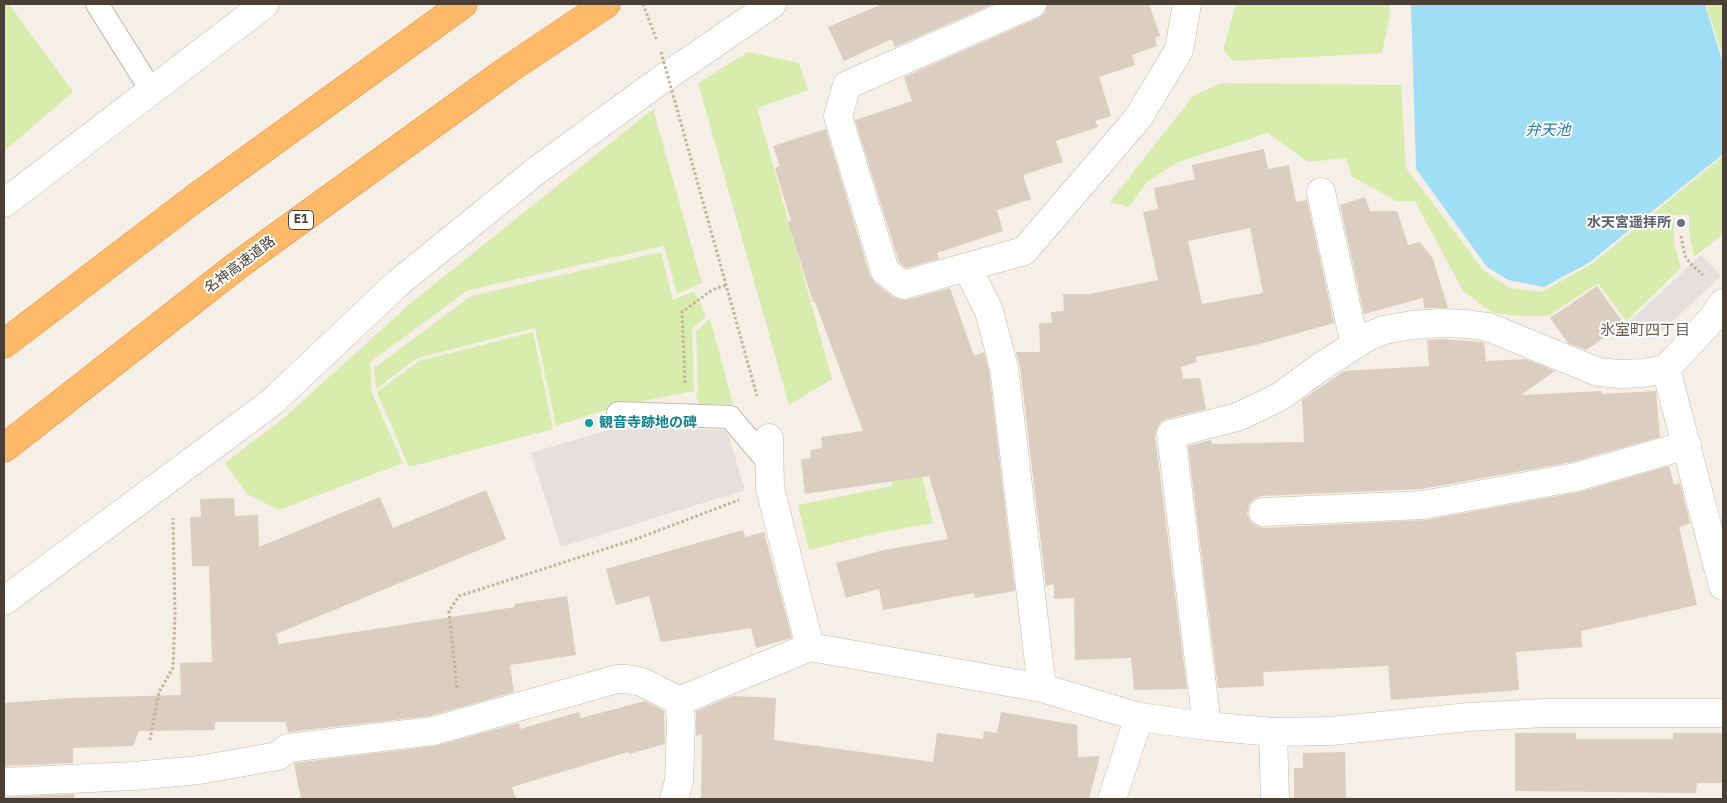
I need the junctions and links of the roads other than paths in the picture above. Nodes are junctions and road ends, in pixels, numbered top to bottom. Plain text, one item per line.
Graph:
1 (97, 4) edge
2 (265, 4) edge
3 (463, 4) edge
4 (606, 4) edge
5 (772, 4) edge
6 (1032, 4) edge
7 (1187, 4) edge
8 (152, 90) junction
9 (1321, 192) dead end
10 (4, 203) edge
11 (967, 267) junction
12 (1723, 304) edge
13 (4, 344) edge
14 (1356, 345) junction
15 (1666, 369) junction
16 (618, 412) dead end
17 (1687, 445) junction
18 (4, 448) edge
19 (769, 463) joint
20 (1263, 512) dead end
21 (1723, 586) edge
22 (4, 601) edge
23 (810, 647) junction
24 (1042, 688) junction
25 (679, 701) junction
26 (1723, 714) edge
27 (1140, 718) junction
28 (1207, 726) junction
29 (1273, 732) junction
30 (4, 782) edge
31 (674, 799) edge
32 (1112, 799) edge
33 (1275, 799) edge

1 - 8 lane
2 - 8 street
3 - 13 highway
4 - 18 highway, 名神高速道路 / E1
5 - 22 street
6 - 11 street
7 - 11 street
8 - 10 street
9 - 14 street
11 - 24 street
12 - 15 street
14 - 15 street
14 - 28 street
15 - 17 street
16 - 19 lane
17 - 20 street
17 - 21 street
19 - 23 street
23 - 24 street
23 - 25 street
24 - 27 street
25 - 30 street
25 - 31 street
26 - 29 street
27 - 28 street
27 - 32 street
28 - 29 street
29 - 33 street

